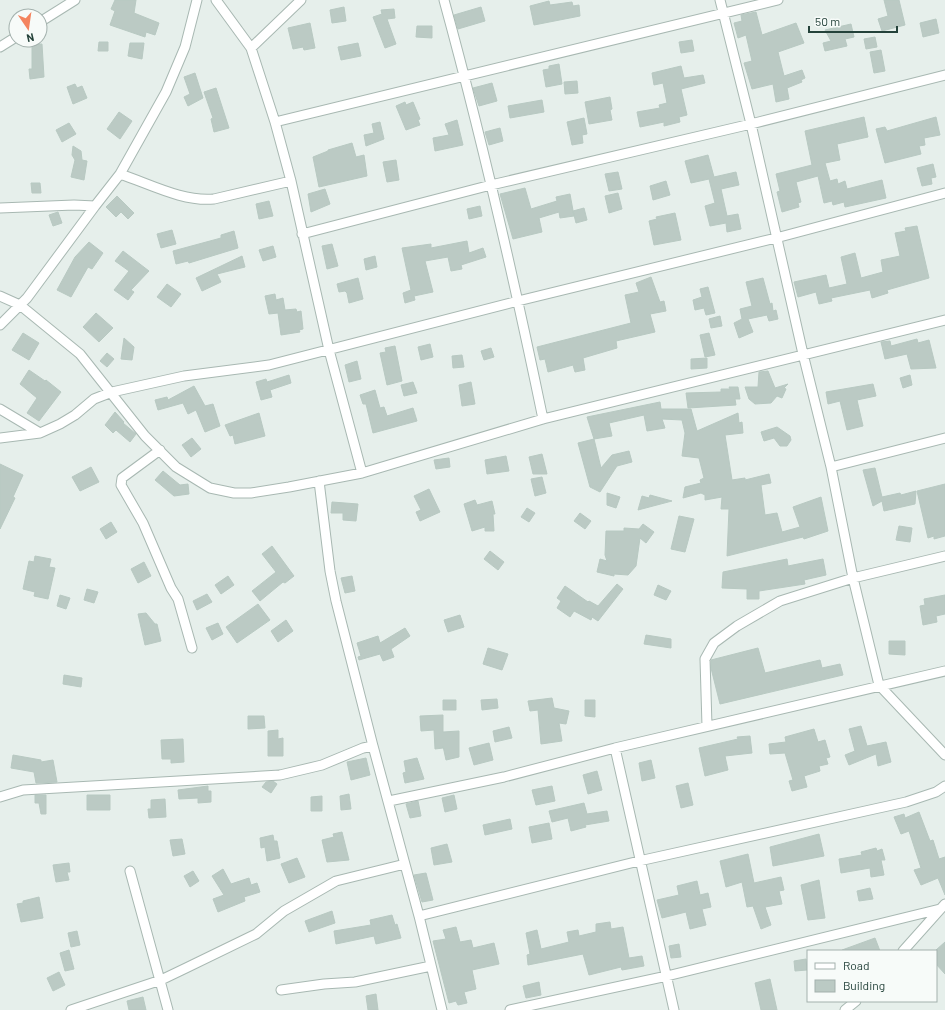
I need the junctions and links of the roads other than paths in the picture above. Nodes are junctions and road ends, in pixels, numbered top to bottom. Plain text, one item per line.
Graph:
1 (75, 0) edge
2 (197, 0) edge
3 (216, 0) edge
4 (301, 0) edge
5 (444, 0) edge
6 (720, 0) edge
7 (778, 0) edge
8 (723, 14) junction
9 (48, 17) edge
10 (251, 48) junction
11 (465, 75) junction
12 (945, 75) edge
13 (275, 122) junction
14 (751, 124) junction
15 (120, 174) junction
16 (291, 181) junction
17 (491, 185) junction
18 (945, 193) edge
19 (95, 206) junction
20 (0, 208) edge
21 (302, 234) junction
22 (776, 238) junction
23 (0, 296) edge
24 (518, 301) junction
25 (20, 305) junction
26 (945, 320) edge
27 (0, 325) edge
28 (329, 350) junction
29 (803, 354) junction
30 (112, 392) junction
31 (0, 409) edge
32 (543, 419) junction
33 (40, 432) junction
34 (0, 438) edge
35 (945, 438) edge
36 (160, 450) junction
37 (831, 467) junction
38 (362, 472) junction
39 (319, 481) junction
40 (945, 556) edge
41 (853, 578) junction
42 (192, 648) dead end
43 (945, 671) edge
44 (879, 685) junction
45 (707, 726) junction
46 (373, 746) junction
47 (615, 748) junction
48 (945, 755) edge
49 (945, 786) edge
50 (0, 797) edge
51 (388, 801) junction
52 (639, 862) junction
53 (405, 864) junction
54 (130, 870) dead end
55 (942, 907) edge
56 (419, 916) junction
57 (904, 950) edge
58 (431, 966) junction
59 (668, 976) junction
60 (161, 980) junction
61 (281, 990) dead end
62 (855, 1002) edge
63 (71, 1010) edge
64 (168, 1010) edge
65 (442, 1010) edge
66 (510, 1010) edge
67 (674, 1010) edge
68 (845, 1010) edge

1 - 9 street
2 - 15 street
3 - 10 street
4 - 10 street
5 - 11 street
6 - 8 street
7 - 8 street
8 - 11 street
8 - 14 street
10 - 13 street
11 - 13 street
11 - 17 street
12 - 14 street
13 - 16 street
14 - 17 street
14 - 22 street
15 - 16 street
15 - 19 street
16 - 21 street
17 - 21 street
17 - 24 street
18 - 22 street
19 - 20 street
19 - 25 street
21 - 28 street
22 - 24 street
22 - 29 street
23 - 25 street
24 - 28 street
24 - 32 street
25 - 27 street
25 - 30 street
26 - 29 street
28 - 30 street
28 - 38 street
29 - 32 street
29 - 37 street
30 - 33 street
30 - 36 street
31 - 33 street
32 - 38 street
33 - 34 street
35 - 37 street
36 - 39 street
36 - 42 street
37 - 41 street
38 - 39 street
39 - 46 street
40 - 41 street
41 - 44 street
41 - 45 street
43 - 44 street
44 - 45 street
44 - 48 street
45 - 47 street
46 - 50 street
46 - 51 street
47 - 51 street
47 - 52 street
49 - 52 street
51 - 53 street
52 - 56 street
52 - 59 street
53 - 56 street
53 - 60 street
54 - 60 street
55 - 57 street
55 - 59 street
56 - 58 street
58 - 61 street
58 - 65 street
59 - 66 street
59 - 67 street
60 - 63 street
60 - 64 street
62 - 68 street

